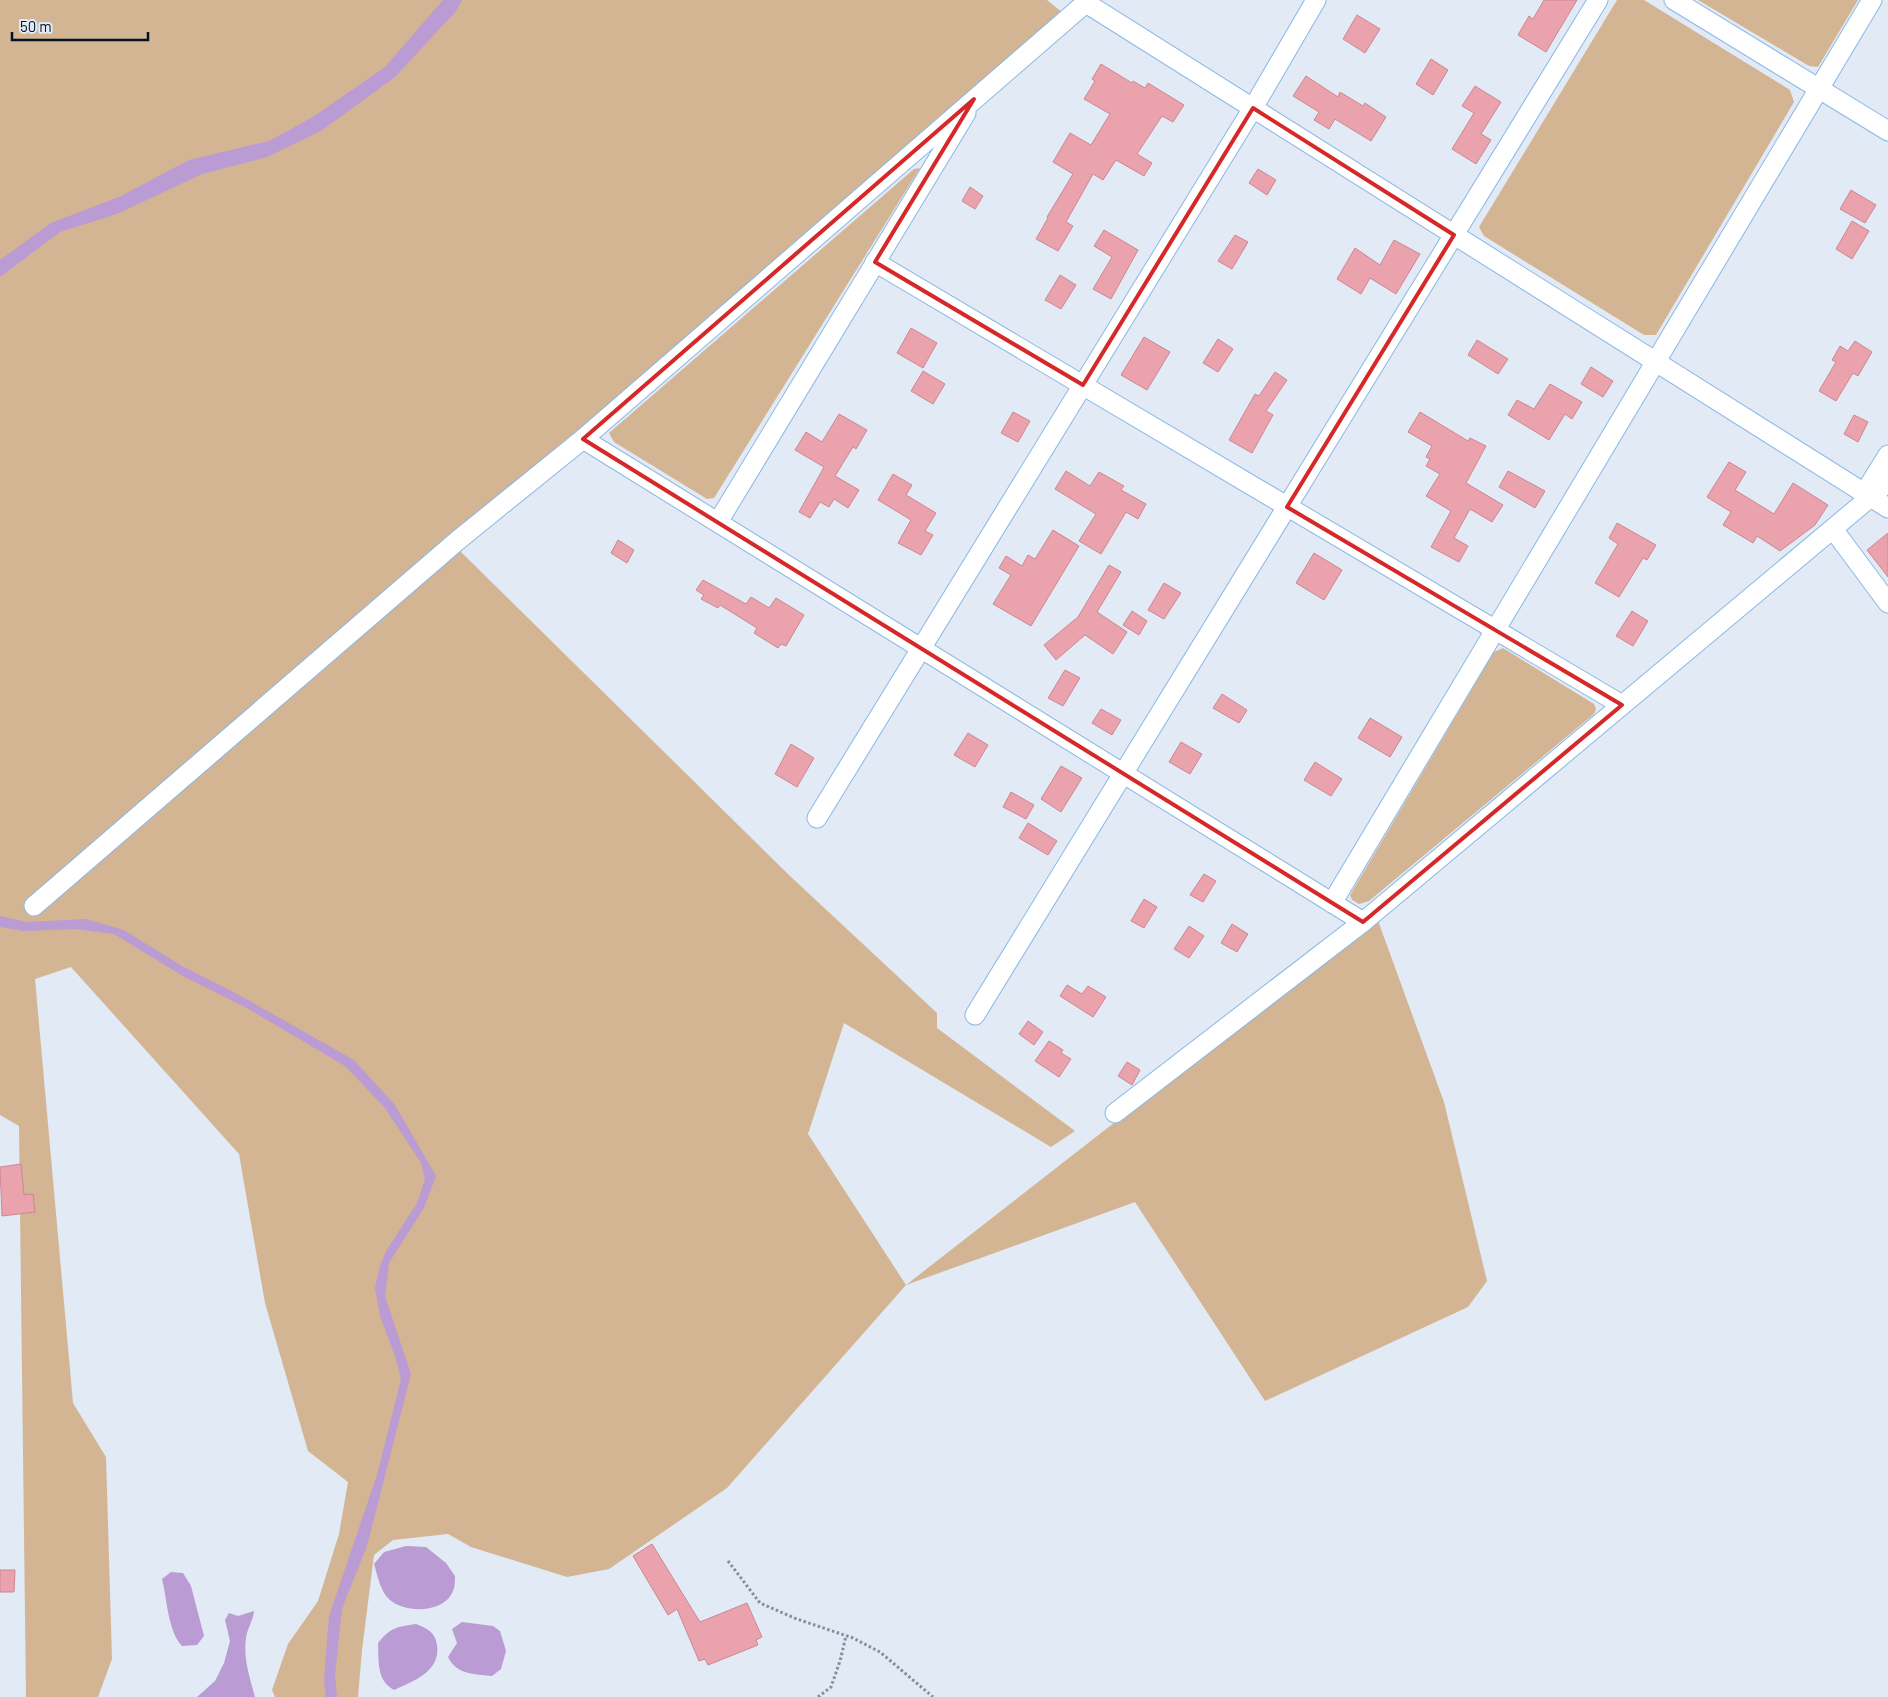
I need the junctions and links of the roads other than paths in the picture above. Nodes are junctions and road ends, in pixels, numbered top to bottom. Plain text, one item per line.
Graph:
1 (1316, 0) edge
2 (1598, 0) edge
3 (1674, 0) edge
4 (1872, 0) edge
5 (1087, 1) edge
6 (1819, 89) junction
7 (974, 99) junction
8 (1253, 108) junction
9 (1888, 131) edge
10 (1454, 235) junction
11 (876, 262) junction
12 (1655, 362) junction
13 (1083, 385) junction
14 (583, 439) junction
15 (1888, 455) edge
16 (1878, 489) edge
17 (1288, 507) junction
18 (1888, 508) edge
19 (718, 522) junction
20 (1833, 529) junction
21 (1888, 603) edge
22 (1495, 630) junction
23 (922, 648) junction
24 (1622, 705) junction
25 (1124, 774) junction
26 (817, 818) dead end
27 (1332, 903) junction
28 (34, 906) dead end
29 (1362, 922) junction
30 (976, 1015) dead end
31 (1115, 1112) dead end

1 - 8 street
2 - 10 street
3 - 6 street
4 - 6 street
5 - 7 street
5 - 8 street
6 - 9 street
6 - 12 street
7 - 11 street
7 - 14 street
8 - 10 street
8 - 13 street
10 - 12 street
10 - 17 street
11 - 13 street
11 - 19 street
12 - 16 street
12 - 22 street
13 - 17 street
13 - 23 street
14 - 19 street
14 - 28 street
15 - 16 street
16 - 18 street
16 - 20 street
17 - 22 street
17 - 25 street
19 - 23 street
20 - 21 street
20 - 24 street
22 - 24 street
22 - 27 street
23 - 25 street
23 - 26 street
24 - 29 street
25 - 27 street
25 - 30 street
27 - 29 street
29 - 31 street

